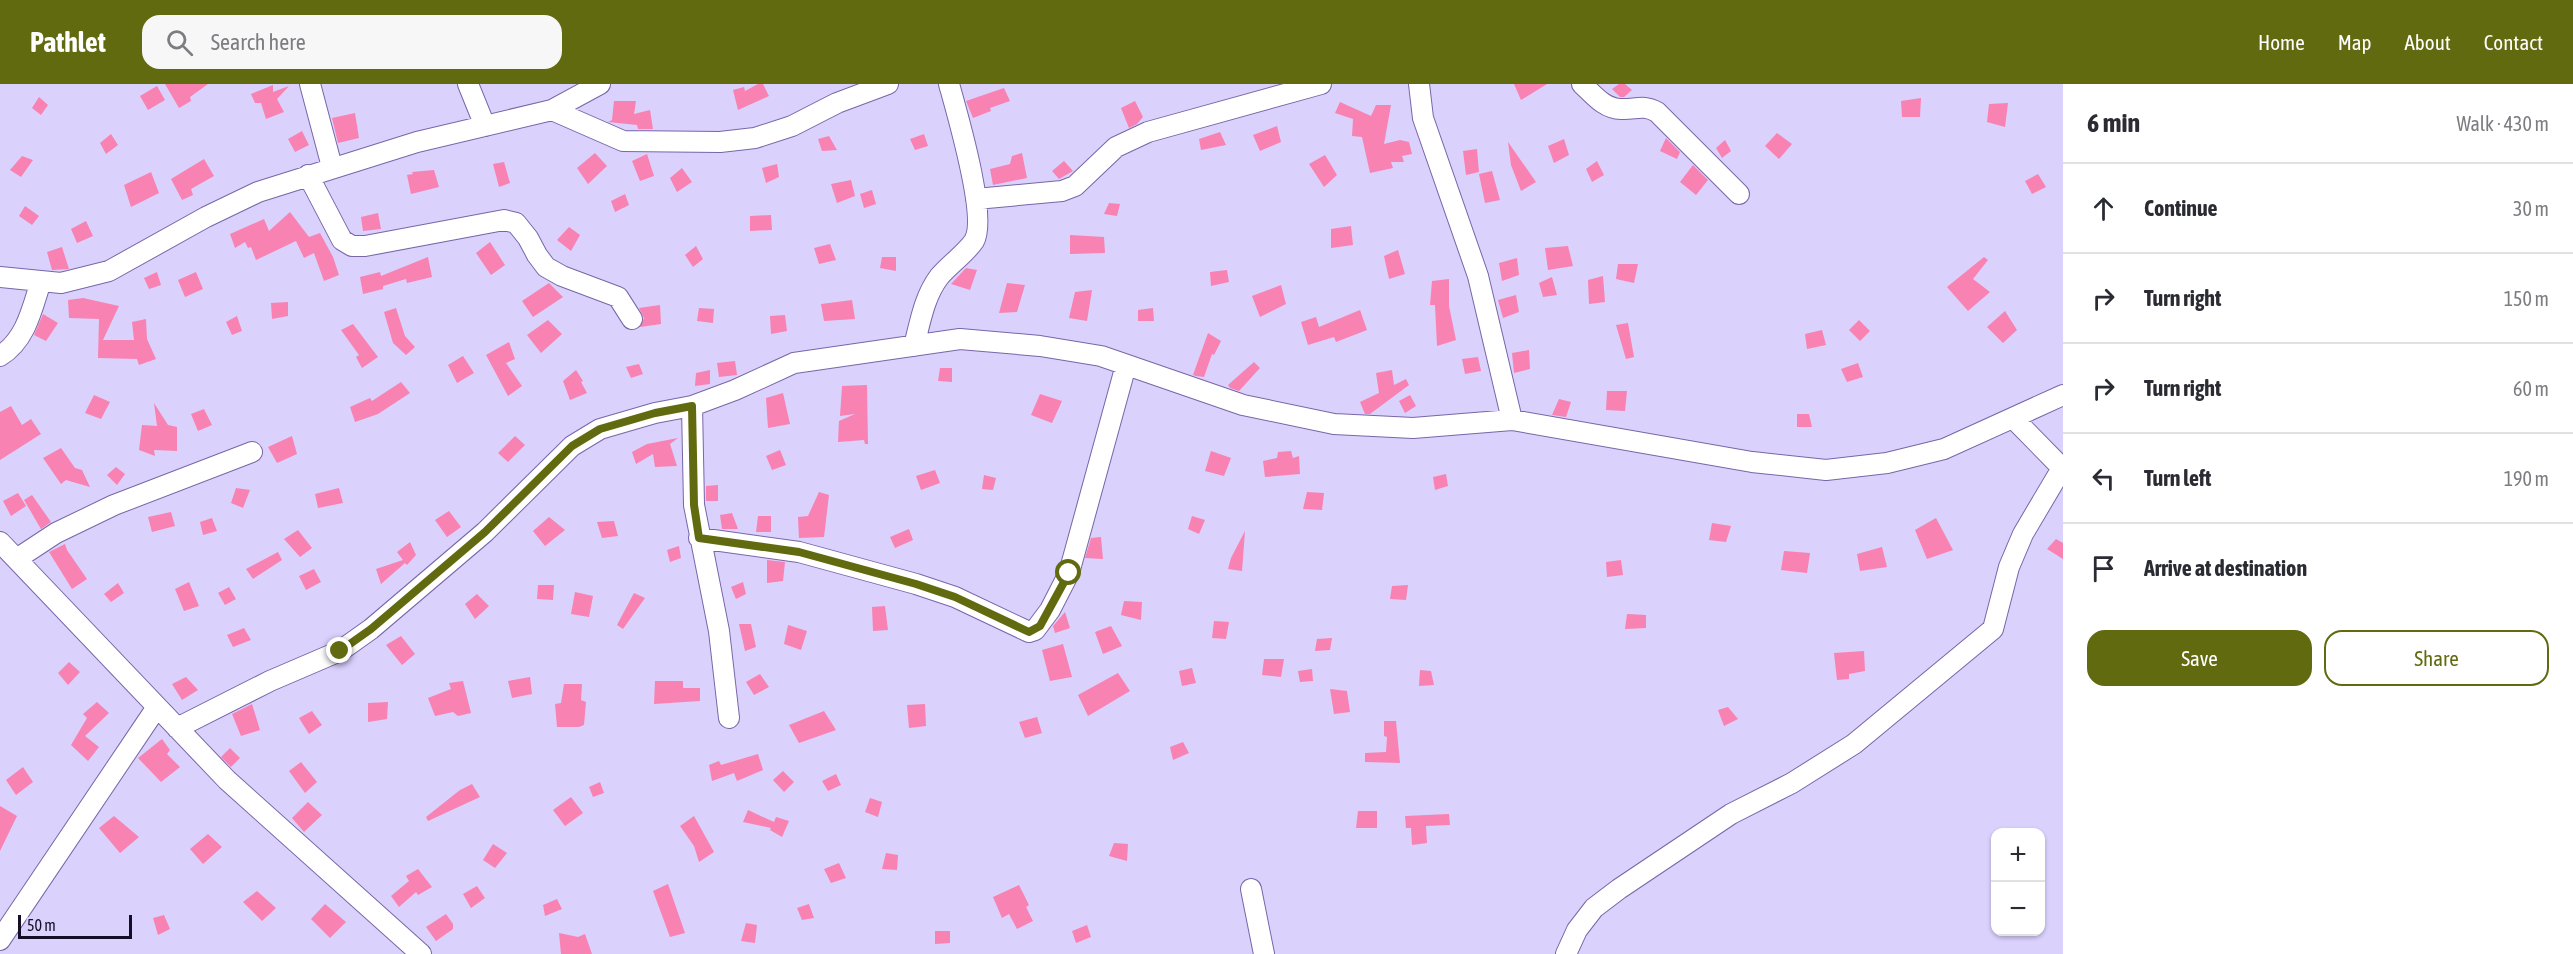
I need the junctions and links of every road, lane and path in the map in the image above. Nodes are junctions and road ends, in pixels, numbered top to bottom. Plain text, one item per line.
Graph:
1 (310, 84) edge
2 (468, 84) edge
3 (600, 84) edge
4 (888, 84) edge
5 (950, 84) edge
6 (1321, 84) edge
7 (1419, 84) edge
8 (1582, 84) edge
9 (552, 110) junction
10 (485, 126) junction
11 (332, 167) junction
12 (308, 175) junction
13 (1739, 194) dead end
14 (976, 199) junction
15 (0, 276) edge
16 (41, 281) junction
17 (632, 319) dead end
18 (914, 346) junction
19 (0, 356) edge
20 (1126, 365) junction
21 (2063, 395) edge
22 (692, 406) junction
23 (2014, 418) junction
24 (1512, 420) junction
25 (252, 452) dead end
26 (2063, 469) edge
27 (699, 538) junction
28 (0, 542) edge
29 (18, 558) junction
30 (157, 707) junction
31 (729, 718) dead end
32 (177, 728) junction
33 (1251, 889) dead end
34 (0, 940) edge
35 (421, 954) edge
36 (1264, 954) edge
37 (1566, 954) edge

1 - 11 street
2 - 10 street
3 - 9 street
4 - 9 street
5 - 14 street
6 - 14 street
7 - 24 street
8 - 13 street
9 - 10 street
10 - 11 street
11 - 12 street
12 - 16 street
12 - 17 street
14 - 18 street
15 - 16 street
16 - 19 street
18 - 20 street
18 - 22 street
20 - 24 street
20 - 27 street
21 - 23 street
22 - 27 street
22 - 32 street
23 - 24 street
23 - 26 street
25 - 29 street
26 - 37 street
27 - 31 street
28 - 29 street
29 - 30 street
30 - 32 street
30 - 34 street
32 - 35 street
33 - 36 street

